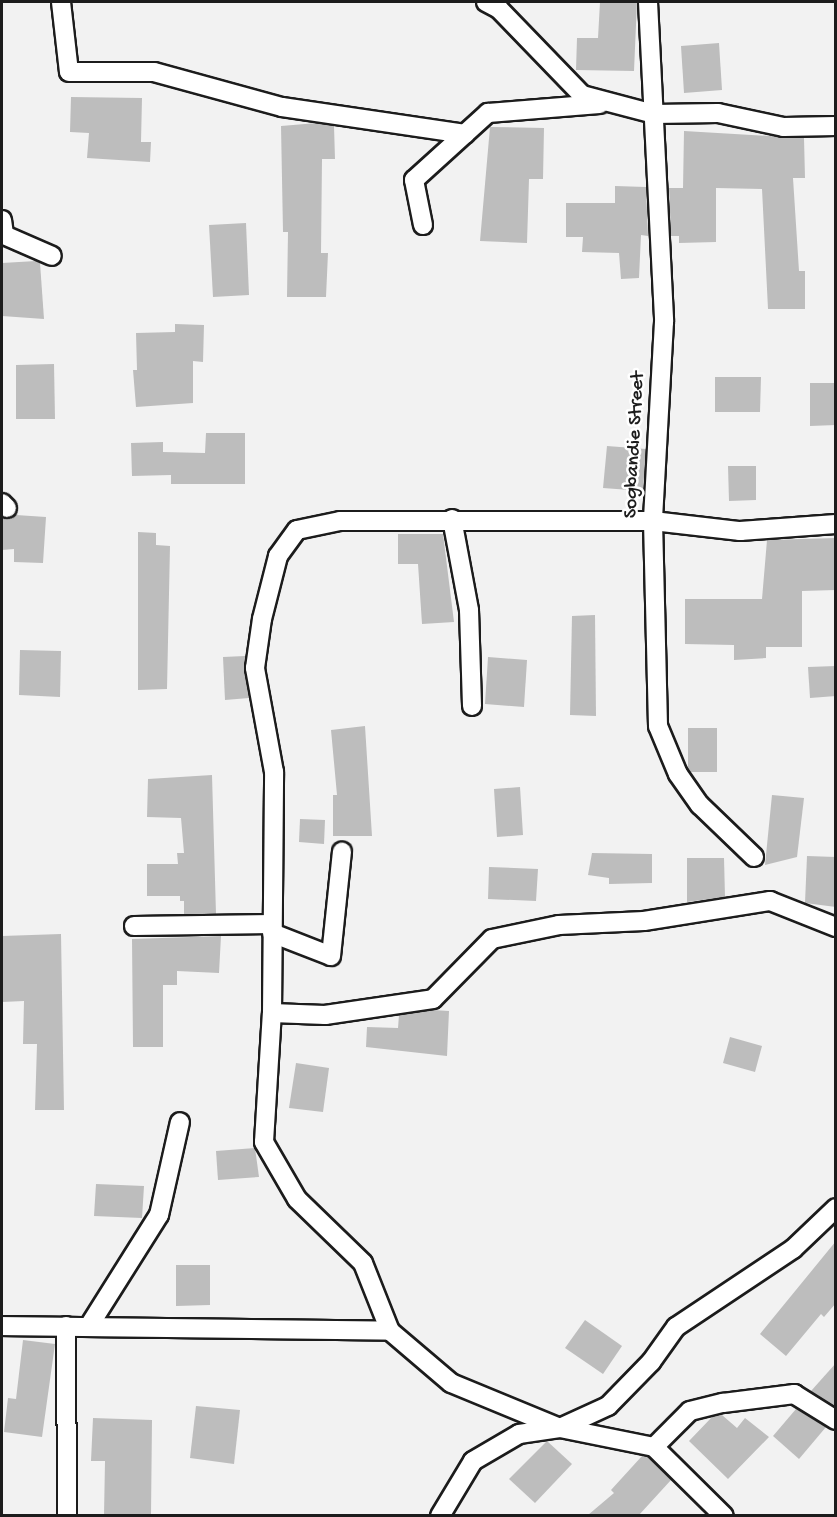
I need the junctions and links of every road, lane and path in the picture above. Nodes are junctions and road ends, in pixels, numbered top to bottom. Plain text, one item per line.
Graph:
1 (61, 2) edge
2 (486, 2) edge
3 (648, 2) edge
4 (614, 103) junction
5 (654, 114) junction
6 (836, 126) edge
7 (465, 134) junction
8 (2, 220) edge
9 (423, 225) dead end
10 (52, 256) dead end
11 (452, 519) junction
12 (653, 520) junction
13 (836, 524) edge
14 (472, 706) dead end
15 (342, 852) dead end
16 (754, 857) dead end
17 (134, 926) dead end
18 (836, 927) edge
19 (272, 928) junction
20 (272, 1013) junction
21 (180, 1122) dead end
22 (836, 1208) edge
23 (2, 1326) edge
24 (66, 1326) junction
25 (89, 1326) junction
26 (390, 1331) junction
27 (836, 1420) edge
28 (560, 1428) junction
29 (654, 1447) junction
30 (68, 1515) edge
31 (440, 1515) edge
32 (724, 1515) edge

1 - 7 street
2 - 4 street
3 - 5 street, Sogbandie Street
4 - 5 street
4 - 7 street
5 - 6 street
5 - 12 street, Sogbandie Street
7 - 9 street
8 - 10 street
11 - 12 street
11 - 14 street
11 - 19 street
12 - 13 street
12 - 16 street, Sogbandie Street
15 - 19 street
17 - 19 street
18 - 20 street
19 - 20 street
20 - 26 street
21 - 25 street
22 - 28 street
23 - 24 street
24 - 25 street
24 - 30 street
25 - 26 street
26 - 28 street
27 - 29 street
28 - 29 street
28 - 31 street
29 - 32 street

